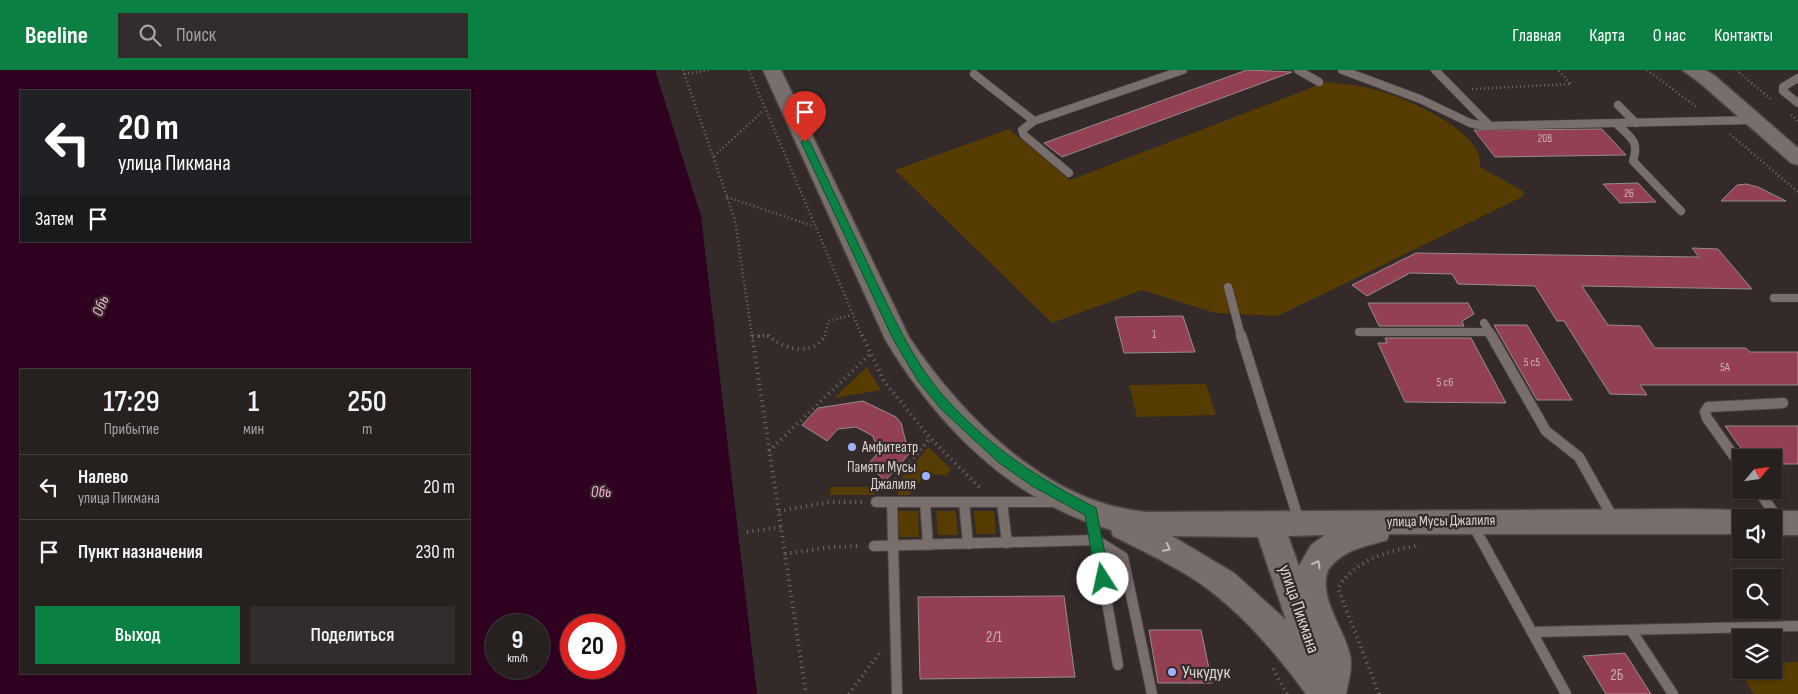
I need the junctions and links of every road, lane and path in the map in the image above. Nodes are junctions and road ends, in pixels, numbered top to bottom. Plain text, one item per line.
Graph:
1 (709, 70) edge
2 (772, 70) edge
3 (1182, 70) edge
4 (1298, 70) edge
5 (1342, 70) edge
6 (1435, 70) edge
7 (1558, 70) edge
8 (1736, 70) edge
9 (684, 72) edge
10 (1699, 73) edge
11 (974, 74) dead end
12 (1798, 78) edge
13 (1319, 82) dead end
14 (1453, 89) junction
15 (1773, 100) dead end
16 (1798, 103) edge
17 (1618, 105) dead end
18 (764, 110) dead end
19 (1786, 111) dead end
20 (1034, 120) junction
21 (1754, 120) junction
22 (1798, 121) edge
23 (1616, 123) junction
24 (1636, 123) junction
25 (1490, 126) junction
26 (714, 156) junction
27 (1798, 159) edge
28 (1069, 173) dead end
29 (726, 196) junction
30 (1681, 211) dead end
31 (814, 226) dead end
32 (1228, 287) dead end
33 (1774, 298) dead end
34 (1798, 298) edge
35 (852, 315) dead end
36 (1484, 323) dead end
37 (1359, 332) dead end
38 (1490, 332) junction
39 (752, 337) junction
40 (869, 355) dead end
41 (1783, 404) dead end
42 (930, 438) dead end
43 (769, 451) junction
44 (1732, 453) edge
45 (1765, 499) edge
46 (883, 502) junction
47 (925, 502) junction
48 (964, 502) junction
49 (1002, 502) junction
50 (779, 510) junction
51 (1086, 518) junction
52 (1614, 520) junction
53 (1471, 521) junction
54 (1732, 522) edge
55 (1784, 523) edge
56 (1284, 524) junction
57 (781, 527) junction
58 (746, 532) dead end
59 (1425, 532) junction
60 (1007, 543) junction
61 (968, 544) junction
62 (928, 545) junction
63 (874, 546) joint
64 (892, 546) junction
65 (785, 554) junction
66 (1798, 626) edge
67 (1631, 630) junction
68 (1532, 632) junction
69 (883, 649) dead end
70 (1118, 665) dead end
71 (1270, 665) dead end
72 (806, 694) edge
73 (849, 694) edge
74 (897, 694) edge
75 (1152, 694) edge
76 (1287, 694) edge
77 (1328, 694) edge
78 (1379, 694) edge
79 (1566, 694) edge
80 (1673, 694) edge

1 - 9 path
2 - 51 street
3 - 20 lane
4 - 13 lane
5 - 25 lane
6 - 14 lane
7 - 14 path
8 - 15 path
9 - 26 path
10 - 21 street
11 - 20 lane
12 - 16 lane
14 - 25 lane
17 - 24 lane
18 - 26 path
19 - 22 path
20 - 28 lane
21 - 24 lane
21 - 27 street
23 - 24 lane
23 - 25 lane
23 - 30 lane
26 - 29 path
29 - 31 path
29 - 39 path
32 - 56 lane
33 - 34 lane
35 - 39 path
36 - 38 lane
37 - 38 lane
38 - 52 lane
39 - 43 path
40 - 43 path
41 - 44 lane
42 - 46 path
43 - 50 path
45 - 55 lane
46 - 47 lane
46 - 50 path
46 - 64 lane
47 - 48 lane
47 - 62 lane
48 - 49 lane
48 - 61 lane
49 - 51 lane
49 - 60 lane
50 - 57 path
51 - 56 street, улица Мусы Джалиля
51 - 60 lane
51 - 70 lane
51 - 75 lane
51 -> 77 street
52 - 53 street, улица Мусы Джалиля
52 - 54 street, улица Мусы Джалиля
53 - 59 street, улица Мусы Джалиля
53 - 68 lane
56 - 59 street, улица Мусы Джалиля
56 - 77 street, улица Пикмана
57 - 58 path
57 - 65 path
77 -> 59 street
59 - 78 path
60 - 61 lane
61 - 62 lane
62 - 64 lane
63 - 64 lane
63 - 65 path
64 - 74 lane
65 - 72 path
66 - 67 lane
67 - 68 lane
67 - 80 lane
68 - 79 lane
69 - 73 path
71 - 76 path

